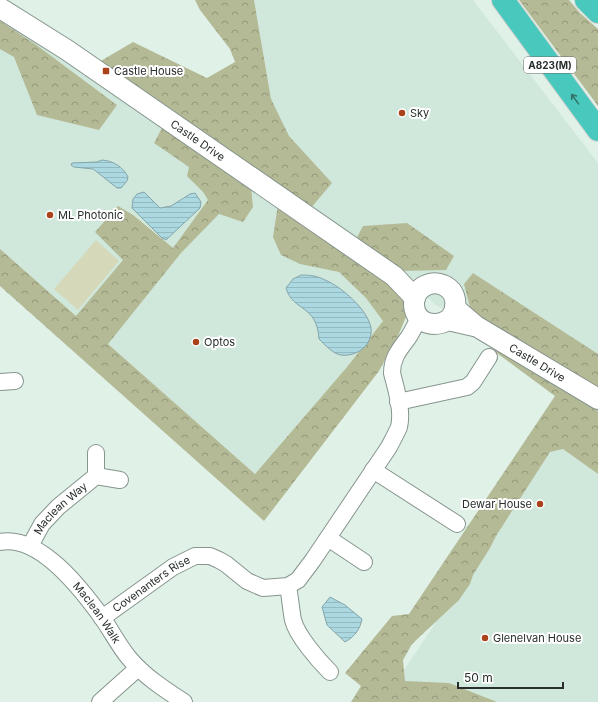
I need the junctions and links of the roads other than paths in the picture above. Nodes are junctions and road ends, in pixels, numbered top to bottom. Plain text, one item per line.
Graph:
1 (503, 0) edge
2 (586, 0) edge
3 (0, 8) edge
4 (598, 12) edge
5 (598, 130) edge
6 (418, 292) junction
7 (452, 314) junction
8 (424, 321) junction
9 (489, 357) dead end
10 (598, 399) edge
11 (398, 402) junction
12 (96, 453) dead end
13 (373, 470) junction
14 (96, 476) junction
15 (120, 480) dead end
16 (457, 524) dead end
17 (328, 538) junction
18 (0, 542) edge
19 (30, 546) junction
20 (364, 562) dead end
21 (288, 586) junction
22 (102, 618) junction
23 (138, 668) junction
24 (330, 672) dead end
25 (100, 702) edge
26 (184, 702) edge

5 -> 1 highway, A823(M)
2 - 4 highway
3 - 6 street, Castle Drive
6 - 7 street
6 - 8 street
7 - 8 street
7 - 10 street, Castle Drive
8 - 11 street
9 - 11 street
11 - 13 street
12 - 14 street, Maclean Way
13 - 16 street
13 - 17 street
14 - 15 street, Maclean Way
14 - 19 street, Maclean Way
17 - 20 street
17 - 21 street
18 - 19 street, Maclean Walk
19 - 22 street, Maclean Walk
21 - 22 street, Covenanters Rise
21 - 24 street
22 - 23 street, Maclean Walk
23 - 25 street
23 - 26 street, Maclean Walk

